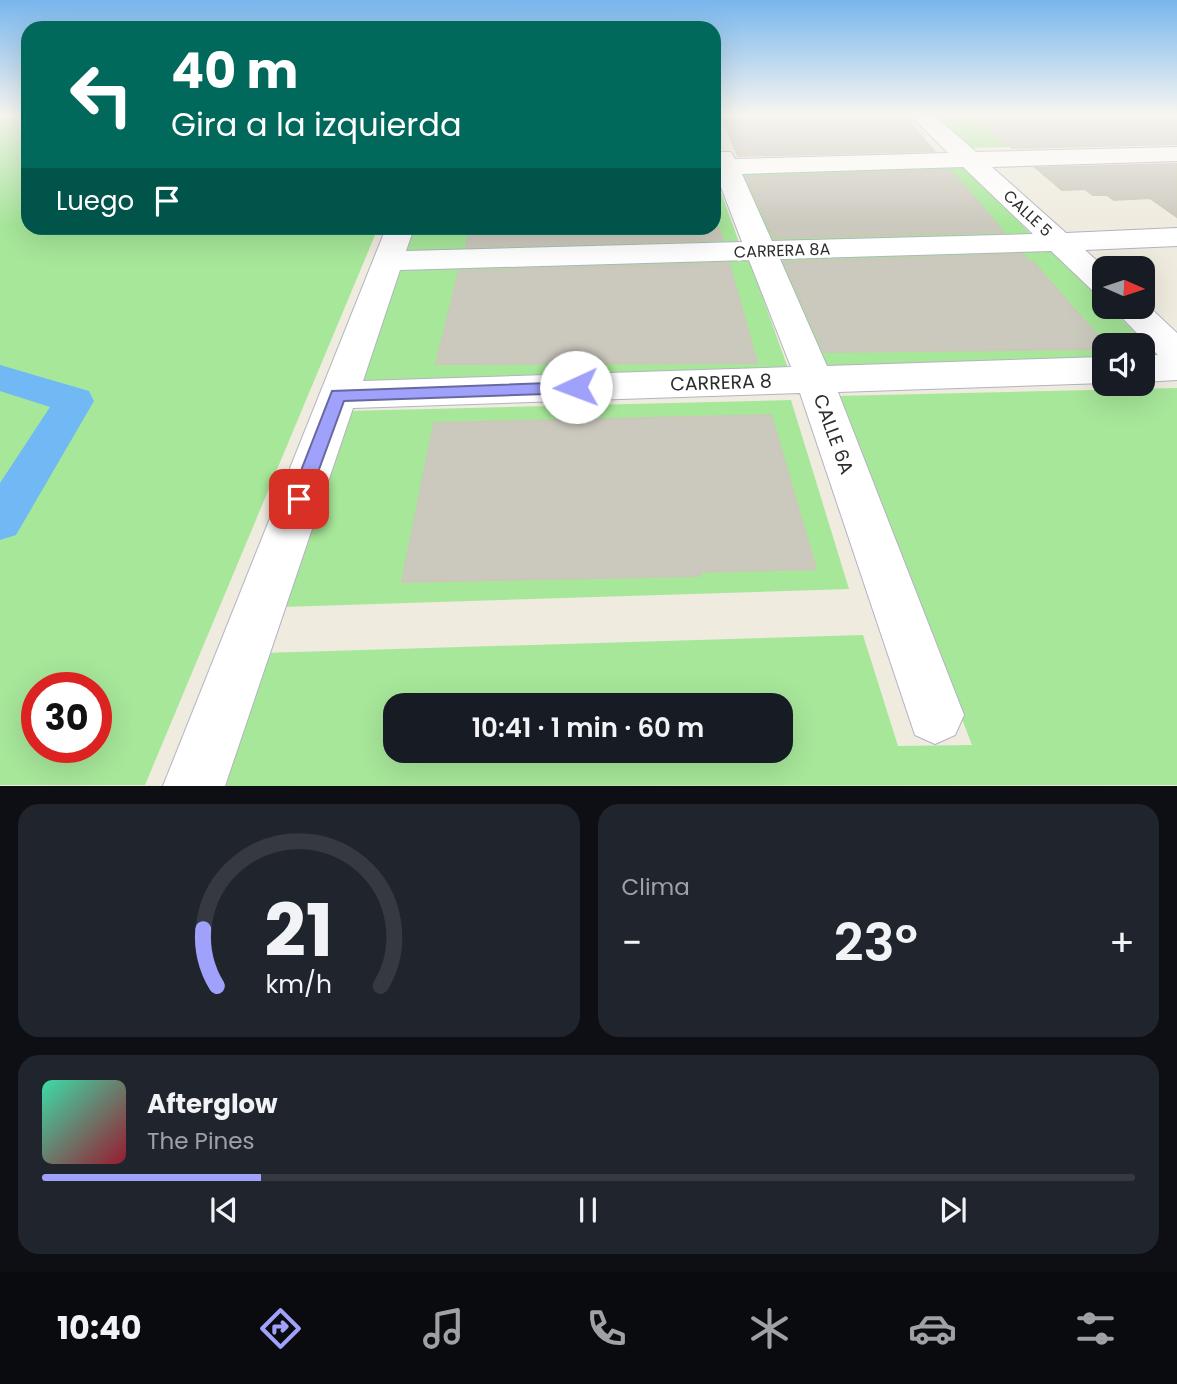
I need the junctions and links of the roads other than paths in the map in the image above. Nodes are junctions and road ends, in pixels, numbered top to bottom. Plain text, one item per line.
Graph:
1 (962, 152) edge
2 (1058, 152) edge
3 (1177, 154) edge
4 (967, 156) junction
5 (721, 162) edge
6 (721, 166) edge
7 (1177, 237) edge
8 (1060, 242) junction
9 (394, 244) edge
10 (761, 250) junction
11 (1092, 273) edge
12 (1142, 319) edge
13 (1177, 353) edge
14 (1177, 368) edge
15 (1155, 369) edge
16 (1092, 370) edge
17 (814, 379) junction
18 (338, 395) junction
19 (934, 715) dead end
20 (194, 786) edge

1 - 4 street, CALLE 5
2 - 4 street
3 - 4 street
4 - 5 street
4 - 8 street, CALLE 5
6 - 10 street, CALLE 6A
7 - 8 street, CARRERA 8A
8 - 10 street, CARRERA 8A
8 - 11 street, CALLE 5
9 - 10 street, CARRERA 8A
9 - 18 street
10 - 17 street, CALLE 6A
12 - 13 street
14 - 15 street
16 - 17 street, CARRERA 8
17 - 18 street, CARRERA 8
17 - 19 street, CALLE 6A
18 - 20 street

